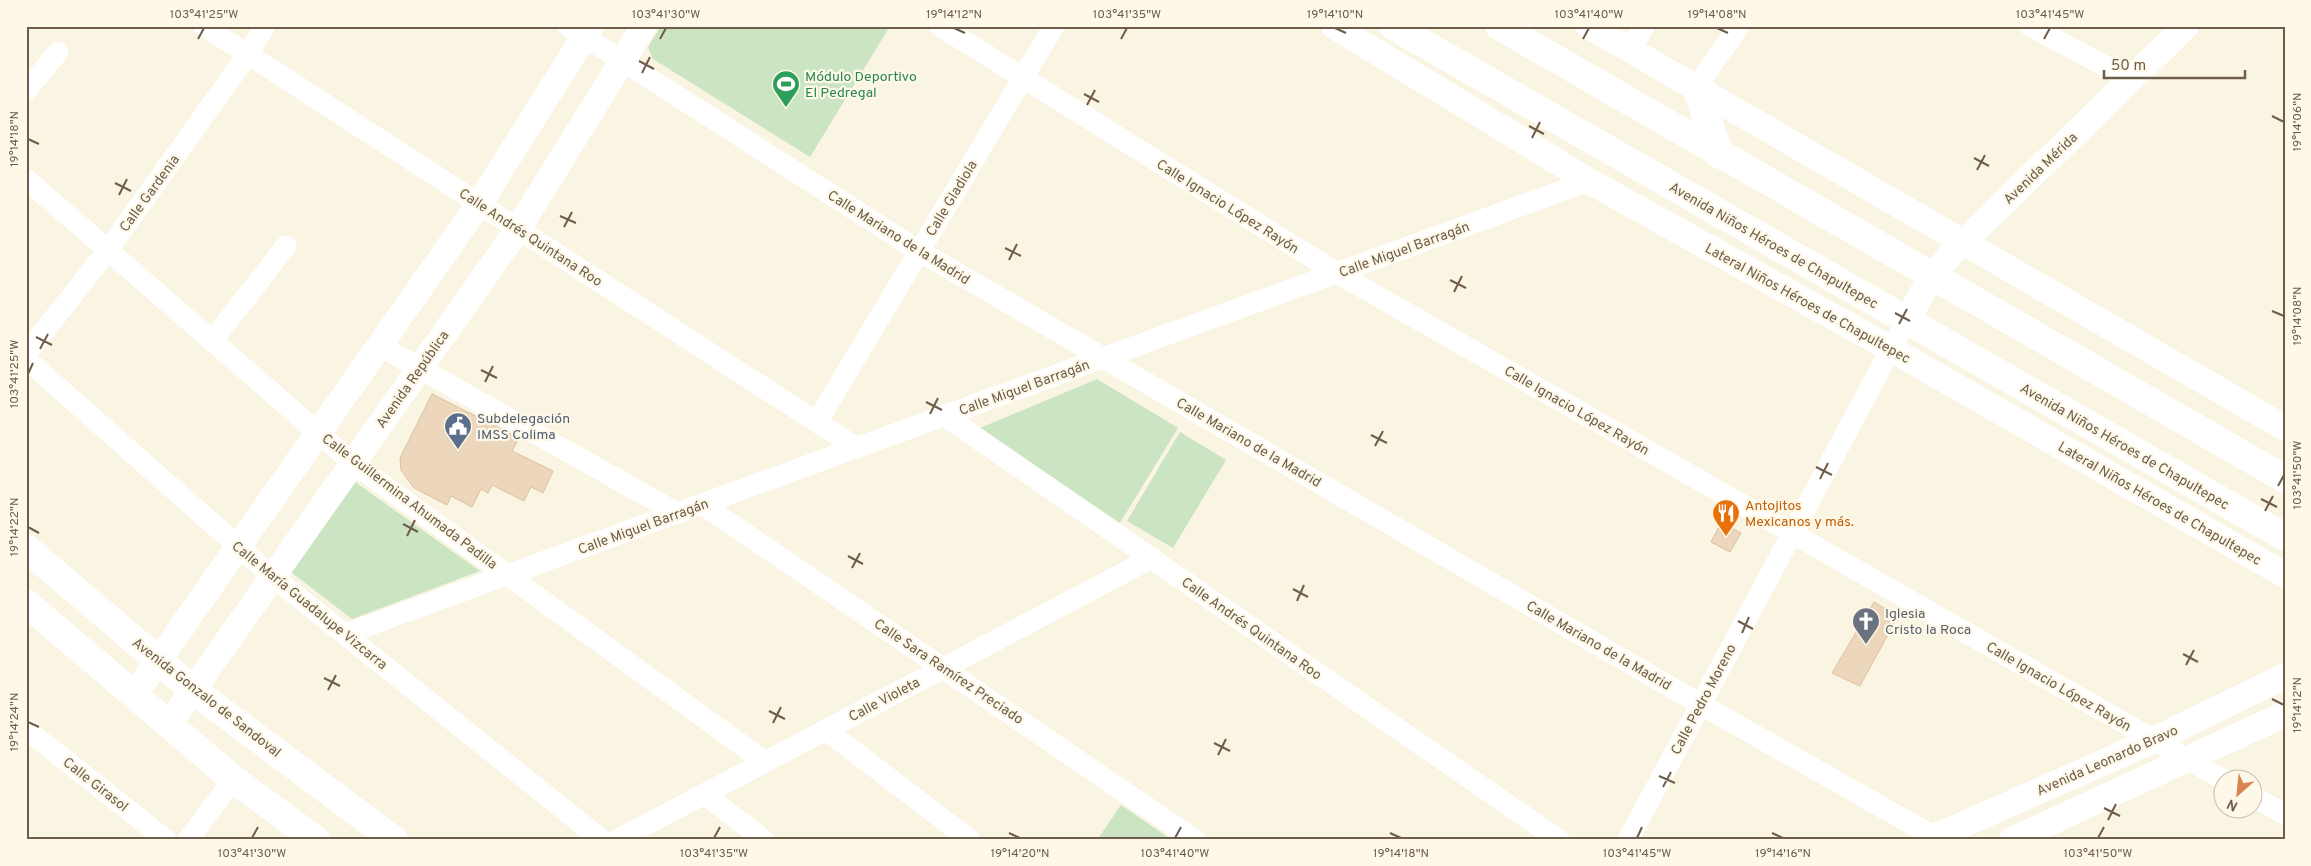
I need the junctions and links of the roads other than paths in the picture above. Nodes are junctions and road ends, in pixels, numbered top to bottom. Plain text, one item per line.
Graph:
1 (204, 26) edge
2 (265, 26) edge
3 (644, 26) edge
4 (940, 26) edge
5 (1054, 26) edge
6 (1334, 26) edge
7 (1393, 26) edge
8 (1499, 26) edge
9 (1589, 26) edge
10 (1645, 26) edge
11 (1738, 26) edge
12 (2030, 26) edge
13 (2186, 26) edge
14 (581, 30) edge
15 (1629, 49) junction
16 (58, 52) dead end
17 (248, 54) junction
18 (622, 62) junction
19 (1023, 78) junction
20 (2131, 80) junction
21 (1696, 88) junction
22 (26, 91) edge
23 (1720, 155) junction
24 (26, 179) edge
25 (1589, 181) junction
26 (479, 204) junction
27 (518, 229) junction
28 (1963, 242) junction
29 (286, 246) dead end
30 (108, 250) junction
31 (919, 251) junction
32 (1337, 273) junction
33 (1932, 276) junction
34 (1906, 321) junction
35 (212, 340) junction
36 (380, 346) junction
37 (1891, 349) junction
38 (26, 354) edge
39 (1104, 358) junction
40 (26, 359) edge
41 (420, 368) junction
42 (945, 416) junction
43 (817, 422) junction
44 (2285, 428) edge
45 (318, 433) junction
46 (857, 448) junction
47 (353, 463) junction
48 (2285, 479) edge
49 (702, 504) junction
50 (677, 513) junction
51 (1792, 533) junction
52 (2285, 537) edge
53 (238, 547) junction
54 (26, 548) edge
55 (1152, 558) junction
56 (509, 574) junction
57 (2285, 575) edge
58 (273, 577) junction
59 (26, 603) edge
60 (345, 634) junction
61 (158, 661) junction
62 (944, 667) junction
63 (2285, 676) edge
64 (193, 690) junction
65 (134, 695) junction
66 (1700, 704) junction
67 (2285, 714) edge
68 (168, 724) junction
69 (26, 729) edge
70 (826, 730) junction
71 (2154, 740) junction
72 (2189, 760) junction
73 (765, 762) junction
74 (2214, 774) edge
75 (233, 779) junction
76 (704, 794) junction
77 (2264, 802) edge
78 (2285, 814) edge
79 (1934, 839) edge
80 (166, 840) edge
81 (188, 840) edge
82 (316, 840) edge
83 (394, 840) edge
84 (602, 840) edge
85 (617, 840) edge
86 (764, 840) edge
87 (970, 840) edge
88 (1195, 840) edge
89 (1558, 840) edge
90 (1628, 840) edge
91 (2012, 840) edge

1 - 17 street, Calle Andrés Quintana Roo
2 - 17 street, Calle Gardenia
3 - 18 street, Avenida República
4 - 19 street, Calle Ignacio López Rayón
5 - 19 street, Calle Gladiola
6 - 25 street, Lateral Niños Héroes de Chapultepec
7 - 34 main road, Avenida Niños Héroes de Chapultepec
8 - 23 main road
9 - 15 street
10 - 15 street
11 - 21 street
12 - 20 street
13 - 20 street, Avenida Mérida
14 - 18 street, Calle Mariano de la Madrid
14 - 26 street
15 - 21 street
16 - 22 street
17 - 26 street, Calle Andrés Quintana Roo
17 - 30 street, Calle Gardenia
18 - 27 street, Avenida República
18 - 31 street, Calle Mariano de la Madrid
19 - 31 street, Calle Gladiola
19 - 32 street, Calle Ignacio López Rayón
20 - 28 street, Avenida Mérida
21 - 23 main road
21 - 28 street
23 - 33 main road
24 - 30 street, Calle Guillermina Ahumada Padilla
25 - 32 street, Calle Miguel Barragán
25 - 37 street, Lateral Niños Héroes de Chapultepec
26 - 27 street, Calle Andrés Quintana Roo
26 - 36 street
27 - 41 street, Avenida República
27 - 43 street, Calle Andrés Quintana Roo
28 - 33 street, Avenida Mérida
28 - 44 street
29 - 35 street
30 - 35 street, Calle Guillermina Ahumada Padilla
30 - 38 street, Calle Gardenia
31 - 39 street, Calle Mariano de la Madrid
31 - 43 street, Calle Gladiola
32 - 39 street, Calle Miguel Barragán
32 - 51 street, Calle Ignacio López Rayón
33 - 34 street, Avenida Mérida
33 - 48 main road
34 - 37 street, Calle Pedro Moreno
34 - 52 main road, Avenida Niños Héroes de Chapultepec
35 - 45 street, Calle Guillermina Ahumada Padilla
36 - 41 street
36 - 45 street
37 - 51 street, Calle Pedro Moreno
37 - 57 street, Lateral Niños Héroes de Chapultepec
39 - 42 street, Calle Miguel Barragán
39 - 66 street, Calle Mariano de la Madrid
40 - 53 street, Calle María Guadalupe Vizcarra
41 - 47 street, Avenida República
41 - 50 street
42 - 46 street, Calle Miguel Barragán
42 - 55 street, Calle Andrés Quintana Roo
43 - 46 street, Calle Andrés Quintana Roo
45 - 47 street, Calle Guillermina Ahumada Padilla
45 - 53 street
46 - 49 street, Calle Miguel Barragán
47 - 56 street, Calle Guillermina Ahumada Padilla
47 - 58 street, Avenida República
49 - 50 street, Calle Miguel Barragán
49 - 62 street, Calle Sara Ramírez Preciado
50 - 56 street, Calle Miguel Barragán
51 - 66 street, Calle Pedro Moreno
51 - 71 street, Calle Ignacio López Rayón
53 - 58 street, Calle María Guadalupe Vizcarra
53 - 61 street
54 - 61 main road, Avenida Gonzalo de Sandoval
55 - 62 street, Calle Violeta
55 - 89 street, Calle Andrés Quintana Roo
56 - 60 street, Calle Miguel Barragán
56 - 73 street, Calle Guillermina Ahumada Padilla
58 - 60 street, Calle María Guadalupe Vizcarra
58 - 64 street, Avenida República
59 - 65 main road
60 - 84 street, Calle María Guadalupe Vizcarra
61 - 64 main road, Avenida Gonzalo de Sandoval
61 - 65 street
62 - 70 street, Calle Violeta
62 - 88 street, Calle Sara Ramírez Preciado
63 - 71 street, Avenida Leonardo Bravo
64 - 68 street, Avenida República
64 - 83 main road, Avenida Gonzalo de Sandoval
65 - 68 main road
66 - 79 street, Calle Mariano de la Madrid
66 - 90 street, Calle Pedro Moreno
67 - 72 street
68 - 75 main road
69 - 80 street, Calle Girasol
70 - 73 street, Calle Violeta
70 - 87 street
71 - 72 street, Calle Ignacio López Rayón
71 - 79 street, Avenida Leonardo Bravo
72 - 74 street, Calle Ignacio López Rayón
72 - 91 street
73 - 76 street, Calle Violeta
75 - 81 street
75 - 82 main road
76 - 85 street, Calle Violeta
76 - 86 street
77 - 78 street

